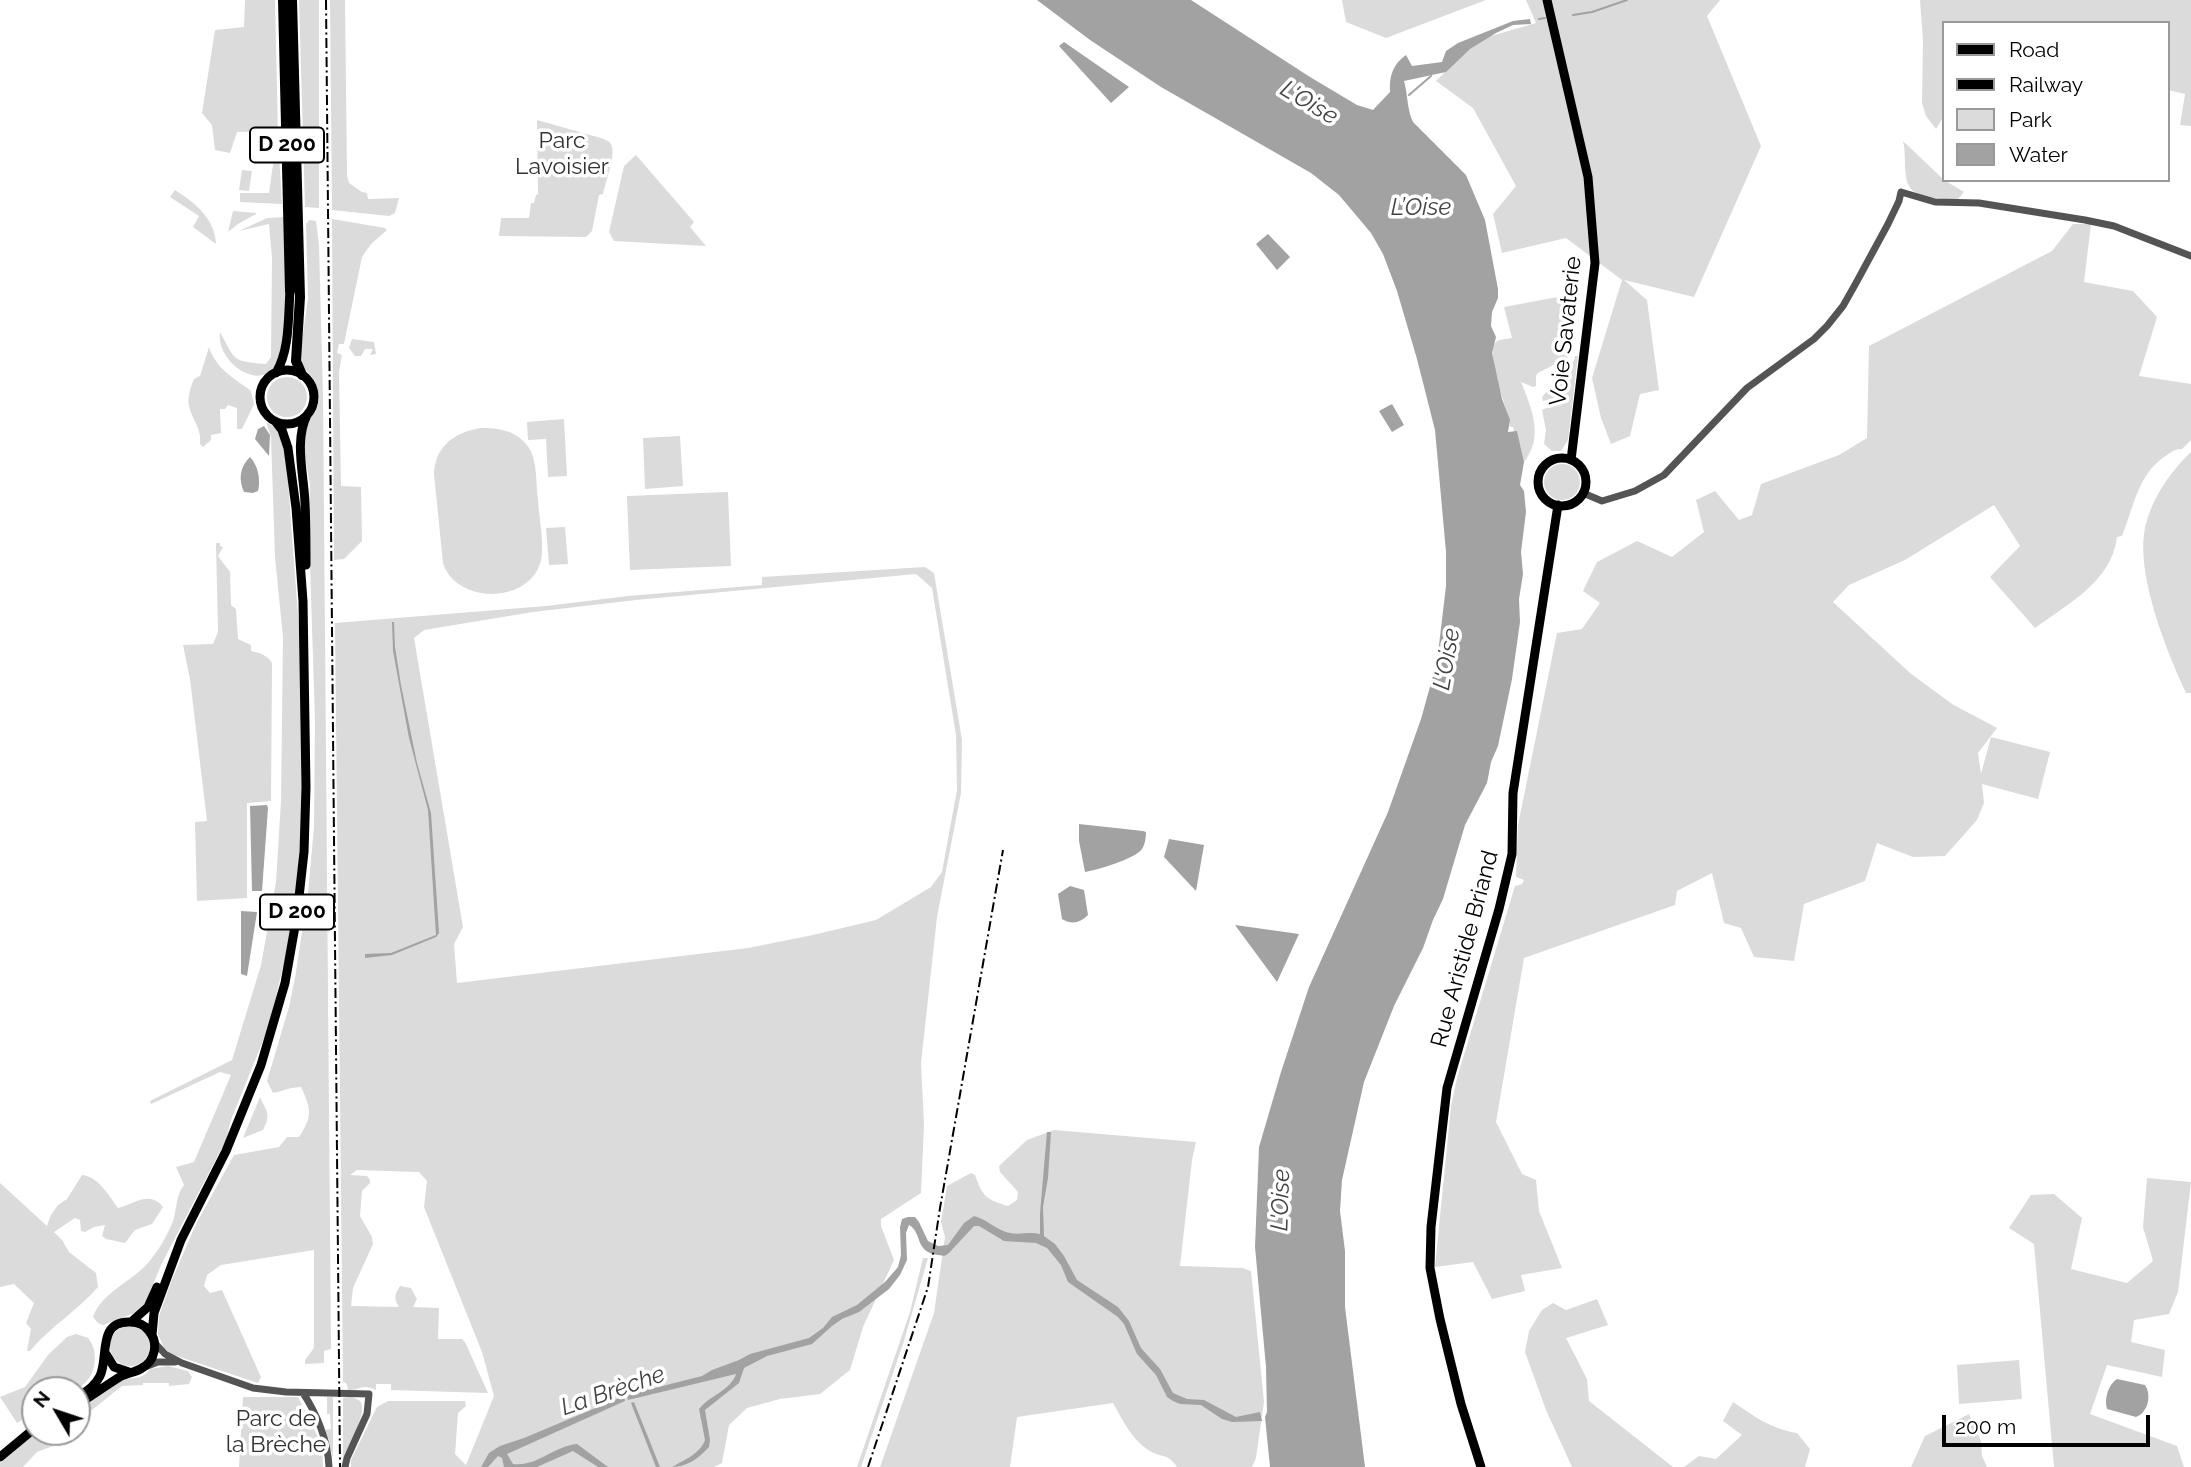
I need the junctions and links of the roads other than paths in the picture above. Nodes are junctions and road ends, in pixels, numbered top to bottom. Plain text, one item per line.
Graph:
1 (283, 0) edge
2 (292, 0) edge
3 (1547, 0) edge
4 (2191, 256) edge
5 (290, 291) joint
6 (276, 373) junction
7 (302, 375) junction
8 (307, 415) junction
9 (275, 421) junction
10 (1571, 460) junction
11 (1583, 493) junction
12 (1558, 505) junction
13 (303, 601) junction
14 (198, 1204) junction
15 (131, 1322) junction
16 (153, 1339) junction
17 (105, 1353) junction
18 (181, 1363) junction
19 (145, 1367) junction
20 (131, 1372) junction
21 (91, 1388) edge
22 (303, 1393) junction
23 (91, 1396) edge
24 (1461, 1404) junction
25 (21, 1433) edge
26 (21, 1440) edge
27 (0, 1449) edge
28 (0, 1457) edge
29 (329, 1466) edge
30 (345, 1467) edge
31 (1476, 1467) edge
32 (1482, 1467) edge

1 - 5 highway, D 200
2 - 7 highway, D 200
3 - 10 main road, Voie Savaterie
4 - 11 street
5 - 6 main road, D 200
6 - 7 main road
6 - 9 main road
7 - 8 main road
8 - 9 main road
8 - 13 main road, D 200
9 - 13 main road, D 200
10 - 11 main road
10 - 12 main road
11 - 12 main road
12 - 24 main road, Rue Aristide Briand
13 - 14 main road, D 200
14 - 15 main road, D 200
14 - 16 main road, D 200
15 - 16 main road
15 - 17 main road
16 - 18 street
16 - 19 main road
17 - 20 main road
17 - 21 main road
18 - 19 street
18 - 22 street
19 - 20 main road
20 - 23 main road
22 - 29 street
22 - 30 street
24 - 31 main road
24 - 32 main road
25 - 27 main road
26 - 28 main road

